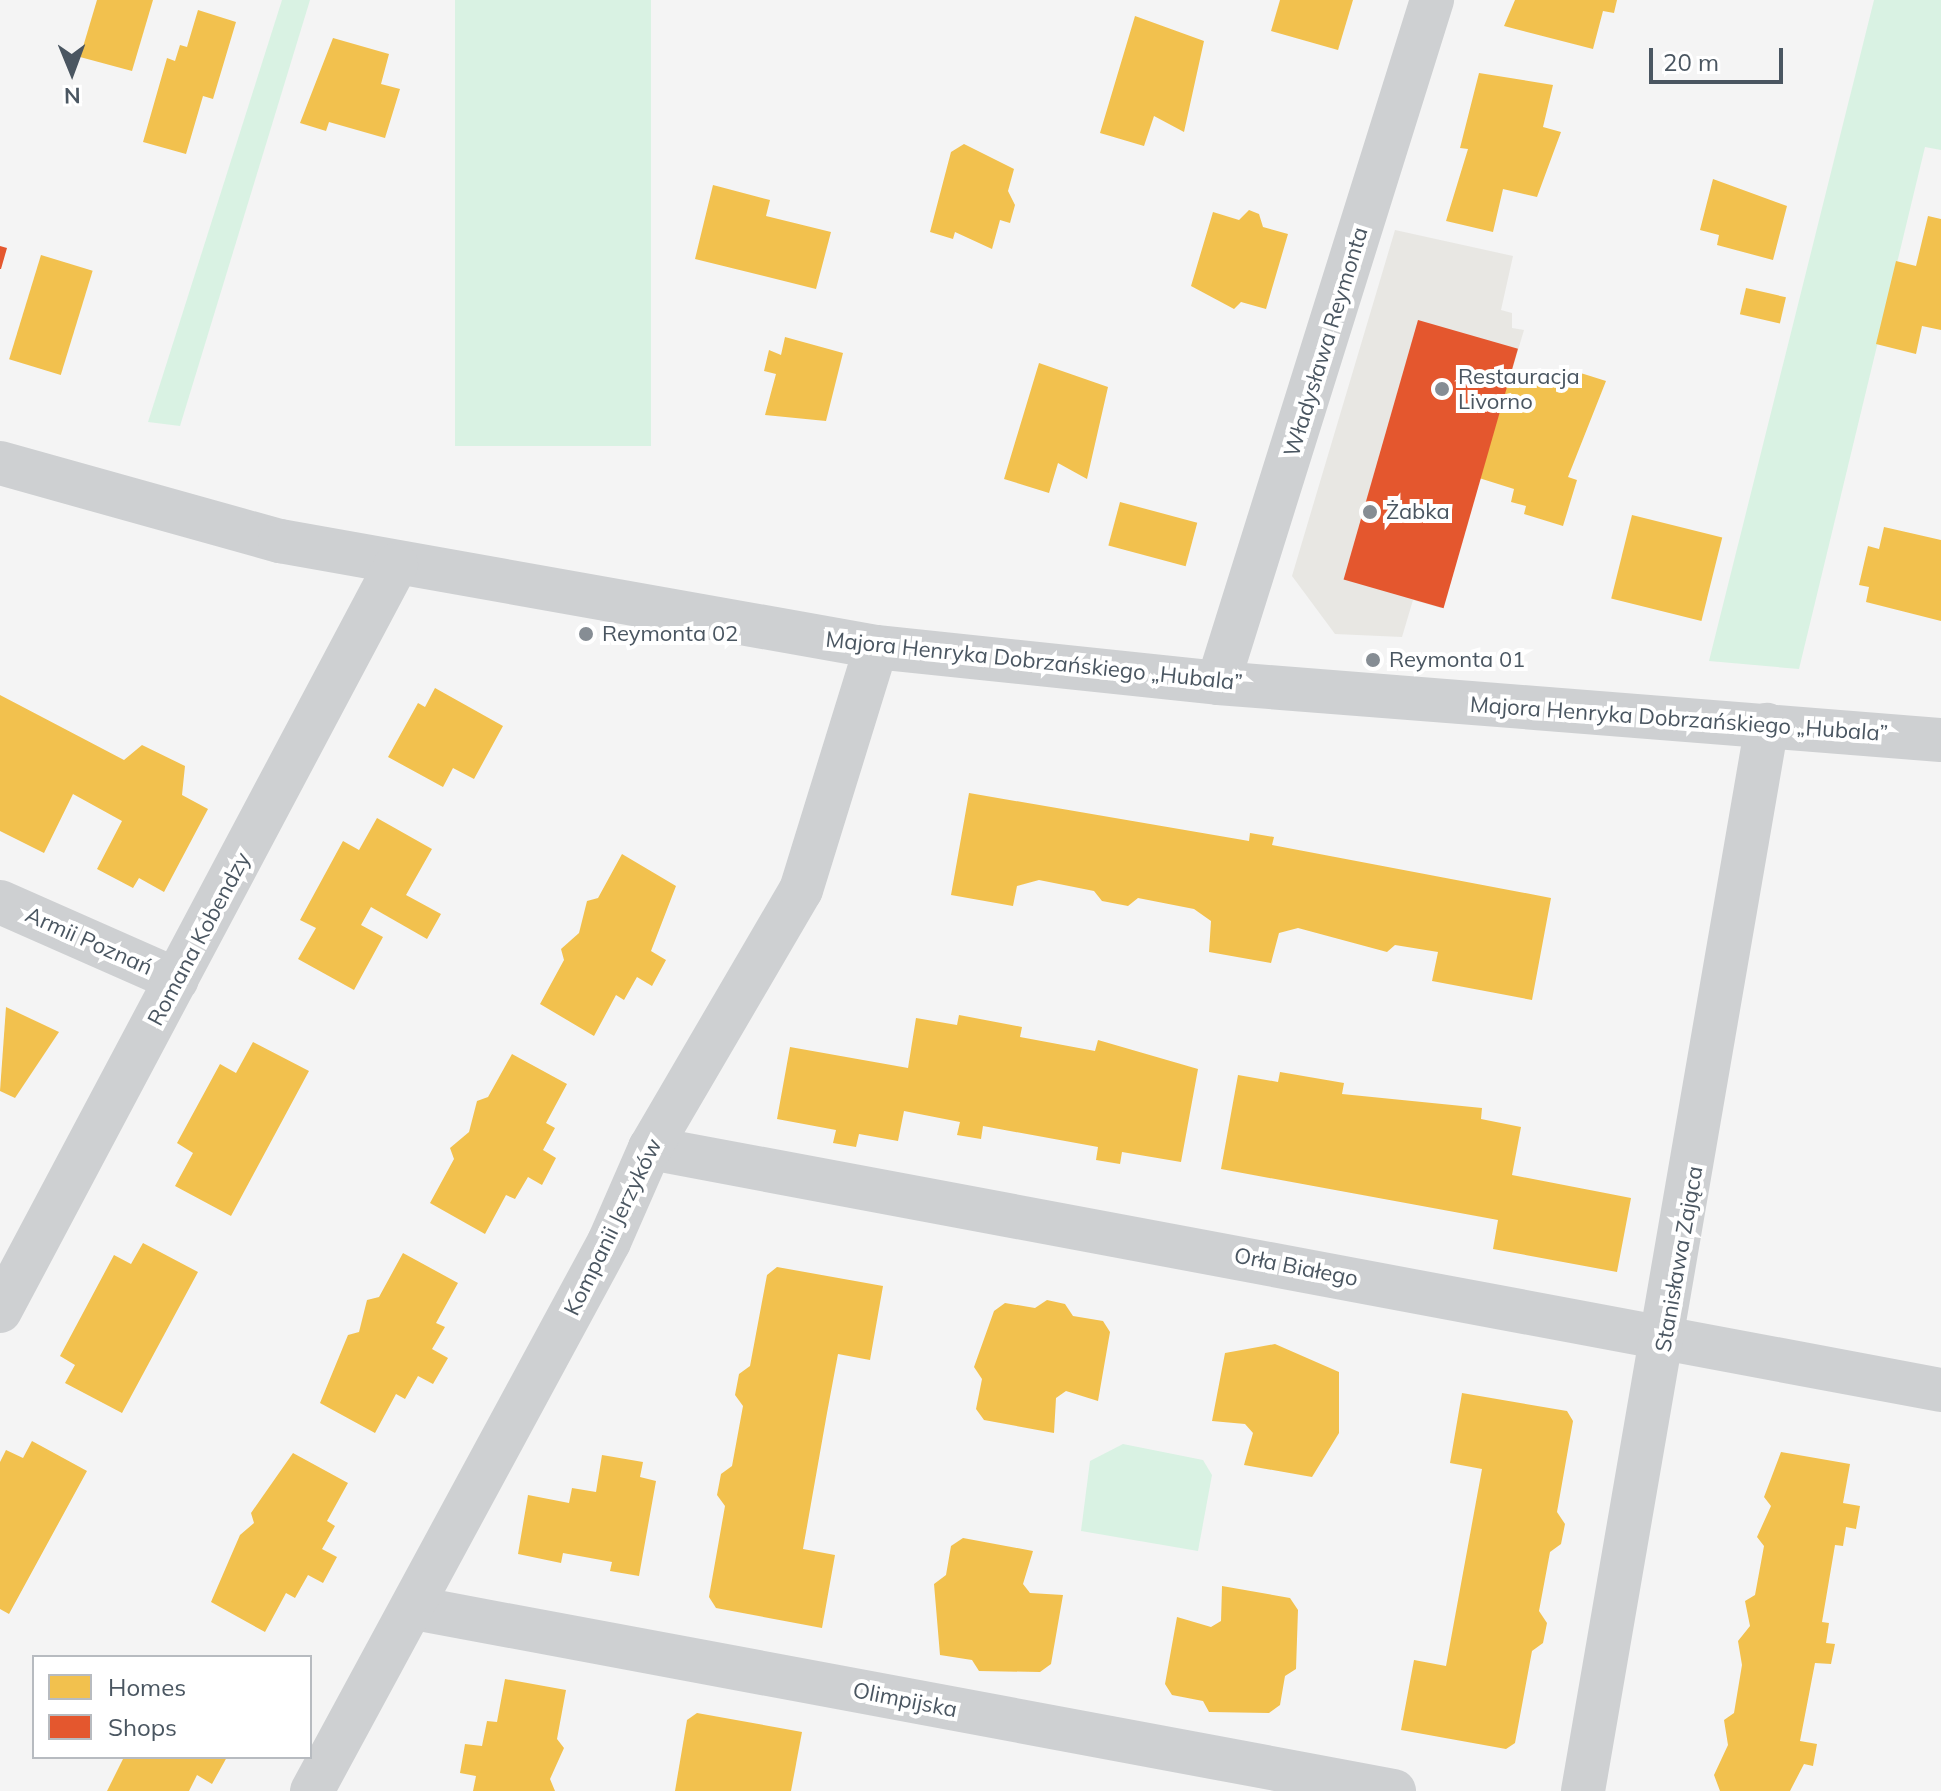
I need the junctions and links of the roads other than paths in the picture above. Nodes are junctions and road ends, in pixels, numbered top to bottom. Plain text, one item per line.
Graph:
1 (1432, 0) edge
2 (0, 463) edge
3 (396, 565) junction
4 (876, 647) junction
5 (1218, 683) junction
6 (1767, 725) junction
7 (1941, 740) edge
8 (0, 902) edge
9 (177, 980) junction
10 (650, 1148) junction
11 (0, 1311) edge
12 (1667, 1336) junction
13 (1941, 1390) edge
14 (415, 1608) junction
15 (312, 1791) edge
16 (1394, 1791) edge
17 (1583, 1791) edge

1 - 5 street, Władysława Reymonta
2 - 3 street, Majora Henryka Dobrzańskiego „Hubala”
3 - 4 street, Majora Henryka Dobrzańskiego „Hubala”
3 - 9 street, Romana Kobendzy
4 - 5 street, Majora Henryka Dobrzańskiego „Hubala”
4 - 10 street, Kompanii Jerzyków
5 - 6 street, Majora Henryka Dobrzańskiego „Hubala”
6 - 7 street, Majora Henryka Dobrzańskiego „Hubala”
6 - 12 street, Stanisława Zająca
8 - 9 street, Armii Poznań
9 - 11 street, Romana Kobendzy
10 - 12 street, Orła Białego
10 - 14 street, Kompanii Jerzyków
12 - 13 street, Orła Białego
12 - 17 street, Stanisława Zająca
14 - 15 street, Kompanii Jerzyków
14 - 16 street, Olimpijska

